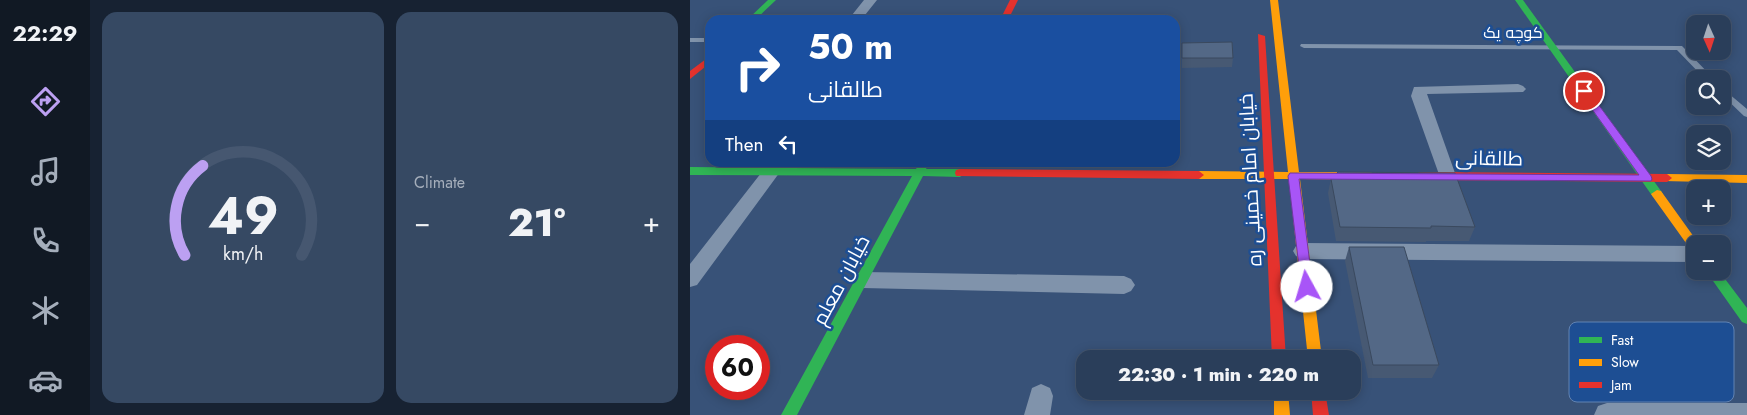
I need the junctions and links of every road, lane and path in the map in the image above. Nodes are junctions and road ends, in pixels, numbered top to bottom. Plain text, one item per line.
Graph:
1 (772, 0) edge
2 (871, 0) edge
3 (1014, 0) edge
4 (1274, 0) edge
5 (1519, 0) edge
6 (756, 15) edge
7 (858, 15) edge
8 (1006, 15) edge
9 (1260, 20) dead end
10 (690, 40) edge
11 (705, 40) edge
12 (1304, 46) dead end
13 (1552, 47) junction
14 (705, 63) edge
15 (1701, 70) edge
16 (690, 76) edge
17 (1518, 89) dead end
18 (1731, 99) edge
19 (1747, 114) edge
20 (922, 167) edge
21 (690, 171) edge
22 (772, 172) junction
23 (919, 173) junction
24 (1268, 176) junction
25 (1294, 176) junction
26 (1380, 176) edge
27 (1409, 176) edge
28 (1447, 176) junction
29 (1647, 179) junction
30 (1747, 179) edge
31 (1686, 235) edge
32 (1303, 251) junction
33 (1686, 254) edge
34 (690, 279) edge
35 (863, 280) junction
36 (1719, 280) edge
37 (1124, 285) dead end
38 (1747, 318) edge
39 (1278, 350) edge
40 (1314, 350) edge
41 (1281, 400) edge
42 (1319, 400) edge
43 (789, 415) edge
44 (1282, 415) edge
45 (1321, 415) edge
46 (1607, 415) edge
47 (1747, 415) edge

1 - 6 street
2 - 7 street
3 - 8 street
4 - 25 street, خیابان امام خمینی ره
5 - 13 street
9 - 24 street, خیابان امام خمینی ره
10 - 11 lane
12 - 13 lane, کوچه یک
13 - 15 lane, کوچه یک
13 - 29 street
14 - 16 street
17 - 28 street
18 - 19 lane
20 - 23 street, خیابان معلم
21 - 22 street
22 - 23 street
22 - 34 street
23 - 24 street
23 - 35 street, خیابان معلم
24 - 25 street
24 - 39 street, خیابان امام خمینی ره
25 - 26 street
25 - 32 street, خیابان امام خمینی ره
27 - 28 street, طالقانی
28 - 29 street, طالقانی
29 - 30 street, طالقانی
29 - 31 street
32 - 33 street
32 - 40 street, خیابان امام خمینی ره
35 - 37 street
35 - 43 street, خیابان معلم
36 - 38 street
41 - 44 street
42 - 45 street
46 - 47 street

